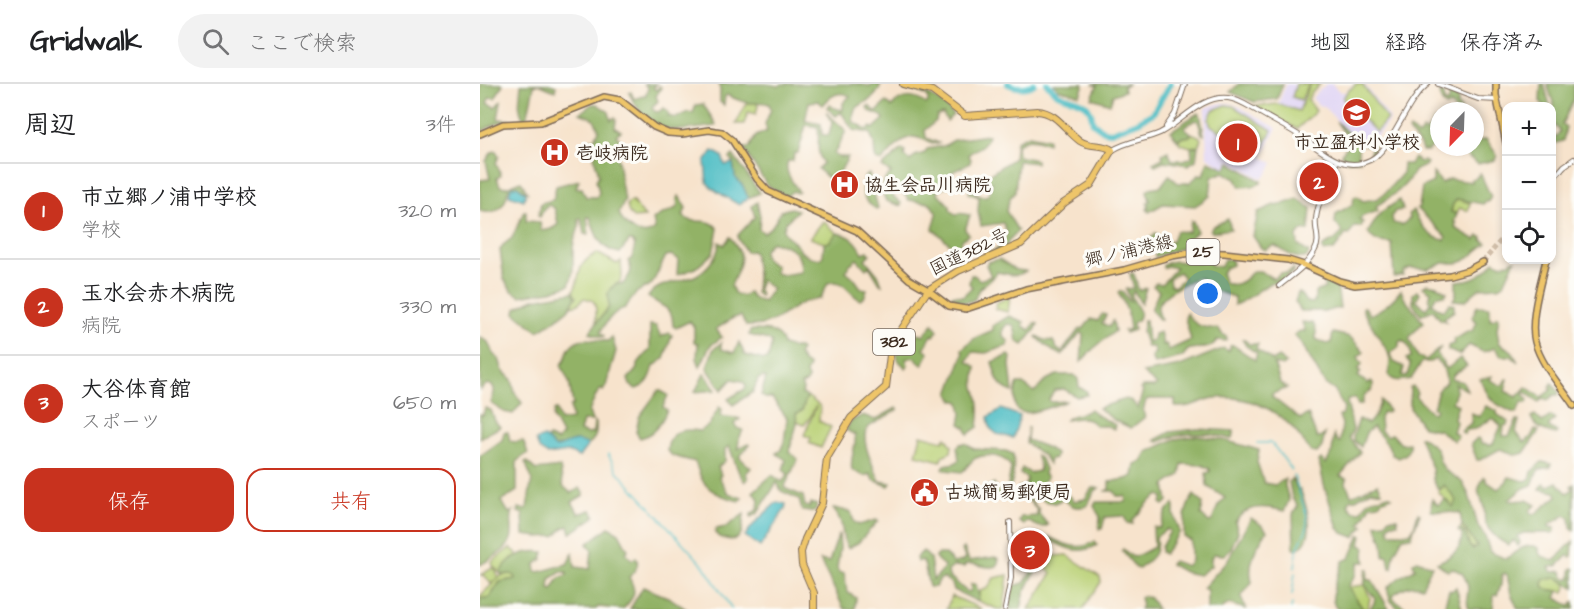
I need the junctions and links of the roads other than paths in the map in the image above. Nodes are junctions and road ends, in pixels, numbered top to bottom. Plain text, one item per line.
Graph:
1 (903, 84) edge
2 (1185, 84) edge
3 (1428, 84) edge
4 (1438, 84) edge
5 (1496, 84) edge
6 (1497, 100) junction
7 (1502, 124) edge
8 (1163, 131) junction
9 (480, 134) edge
10 (1112, 150) junction
11 (1574, 159) edge
12 (1337, 162) junction
13 (1556, 175) edge
14 (1483, 262) tunnel mouth
15 (1545, 264) edge
16 (1305, 265) junction
17 (1279, 286) dead end
18 (928, 290) junction
19 (1574, 406) edge
20 (1010, 522) dead end
21 (814, 609) edge
22 (1005, 609) edge

1 - 10 highway
2 - 8 street
3 - 12 street
4 - 6 street
5 - 6 main road
6 - 7 main road
8 - 10 street
8 - 12 street
9 - 18 main road, 郷ノ浦港線
10 - 18 highway, 国道382号 / 382
11 - 13 street
12 - 16 street
14 - 16 main road, 郷ノ浦港線 / 25
15 - 19 main road
16 - 17 street
16 - 18 main road, 郷ノ浦港線 / 25
18 - 21 highway, 国道382号 / 382
20 - 22 street

